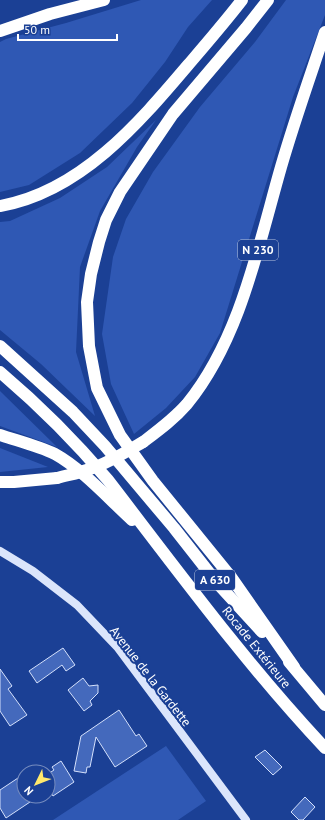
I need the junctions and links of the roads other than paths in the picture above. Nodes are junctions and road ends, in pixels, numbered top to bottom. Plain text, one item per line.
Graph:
1 (104, 0) edge
2 (242, 0) edge
3 (268, 0) edge
4 (0, 31) edge
5 (325, 32) edge
6 (0, 206) edge
7 (0, 346) edge
8 (0, 372) edge
9 (0, 435) edge
10 (0, 482) edge
11 (156, 542) junction
12 (0, 551) edge
13 (294, 667) junction
14 (325, 705) edge
15 (325, 748) edge
16 (246, 820) edge

1 - 4 highway
2 - 6 highway
3 - 13 highway
5 - 10 highway, N 230, bridge
7 - 13 highway, A 630
8 - 11 highway, A 630
9 - 11 highway
11 - 15 highway, Rocade Extérieure / A 630
12 - 16 main road, Avenue de la Gardette
13 - 14 highway, A 630

